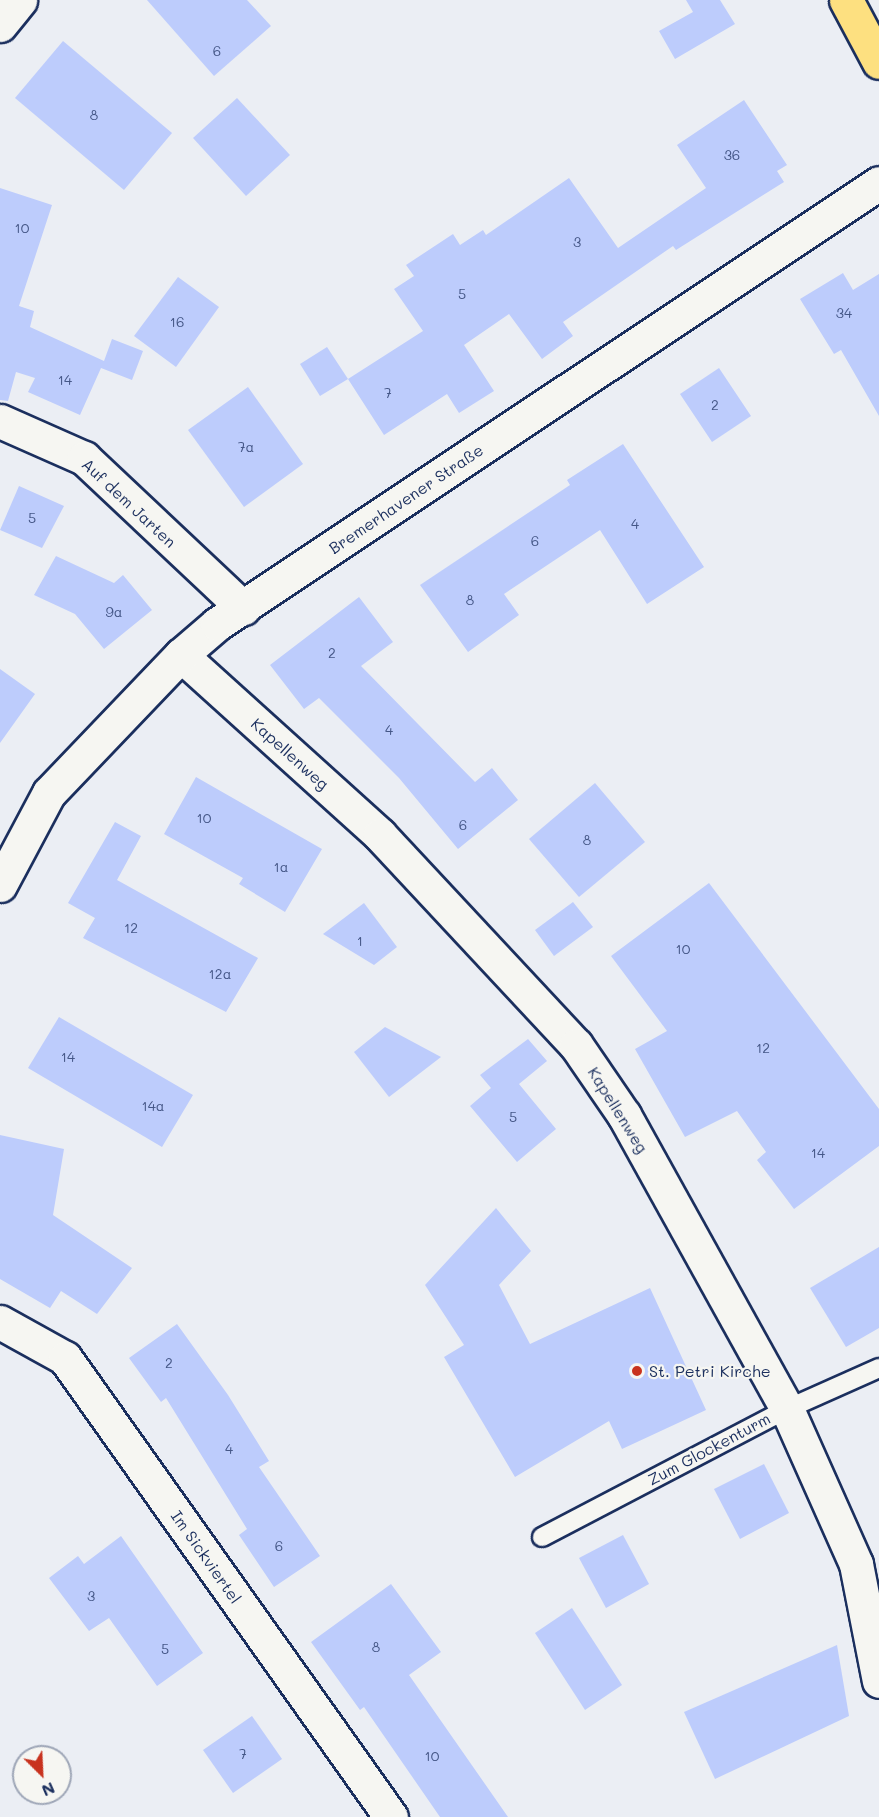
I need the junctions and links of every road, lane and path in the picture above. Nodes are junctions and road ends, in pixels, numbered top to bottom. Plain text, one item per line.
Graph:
1 (20, 0) edge
2 (846, 0) edge
3 (0, 25) edge
4 (879, 62) edge
5 (879, 183) edge
6 (0, 421) edge
7 (243, 608) junction
8 (181, 655) junction
9 (0, 885) edge
10 (0, 1322) edge
11 (879, 1368) edge
12 (787, 1408) junction
13 (542, 1537) dead end
14 (879, 1681) edge
15 (391, 1817) edge

1 - 3 street
2 - 4 main road
5 - 7 street, Bremerhavener Straße
6 - 7 street, Auf dem Jarten
7 - 8 street, Bremerhavener Straße
8 - 9 street, Bremerhavener Straße
8 - 12 street, Kapellenweg
10 - 15 street, Im Sickviertel
11 - 12 lane, Zum Glockenturm
12 - 13 lane, Zum Glockenturm
12 - 14 street, Kapellenweg

